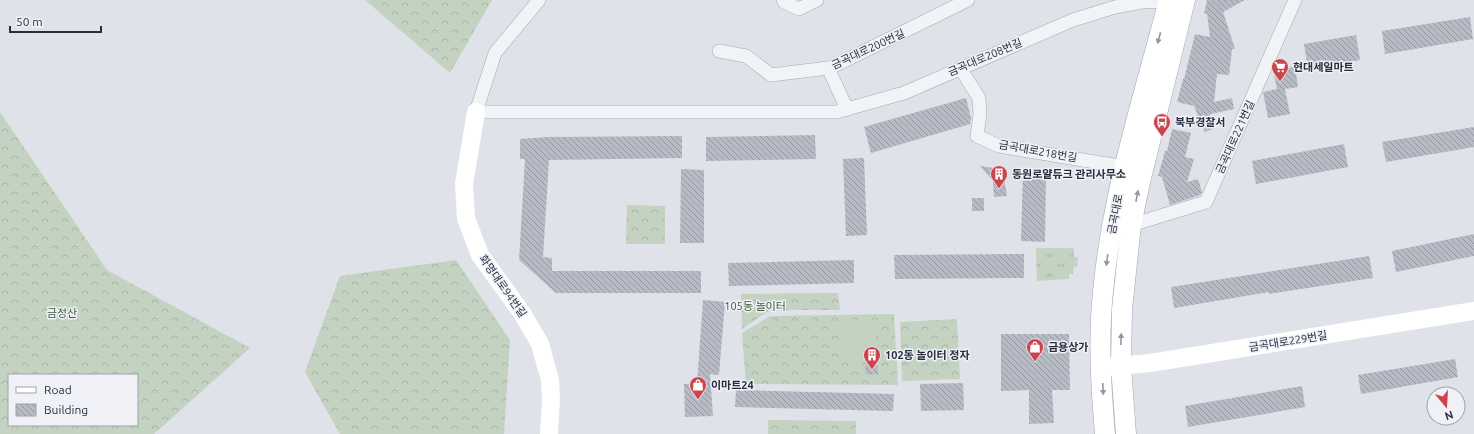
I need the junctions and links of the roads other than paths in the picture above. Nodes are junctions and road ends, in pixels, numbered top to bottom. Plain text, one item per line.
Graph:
1 (539, 0) edge
2 (783, 0) edge
3 (817, 0) edge
4 (968, 0) edge
5 (1174, 0) edge
6 (1295, 0) edge
7 (719, 51) dead end
8 (828, 68) junction
9 (960, 68) junction
10 (847, 109) junction
11 (476, 112) junction
12 (1125, 167) junction
13 (1131, 225) junction
14 (1474, 311) edge
15 (1111, 367) junction
16 (549, 434) edge
17 (1105, 434) edge
18 (1126, 434) edge

1 - 11 street
2 - 3 street
4 - 8 street, 금곡대로200번길
5 - 9 street, 금곡대로208번길
5 -> 12 main road, 금곡대로
13 -> 5 main road, 금곡대로
6 - 13 street, 금곡대로221번길
7 - 8 street, 금곡대로200번길
8 - 10 street
9 - 10 street, 금곡대로208번길
9 - 12 street, 금곡대로218번길
10 - 11 street, 금곡대로208번길
11 - 16 street, 화명대로94번길
12 -> 15 main road, 금곡대로
15 -> 13 main road, 금곡대로
14 - 15 street, 금곡대로229번길
15 -> 17 main road, 금곡대로
15 - 18 main road, 금곡대로

